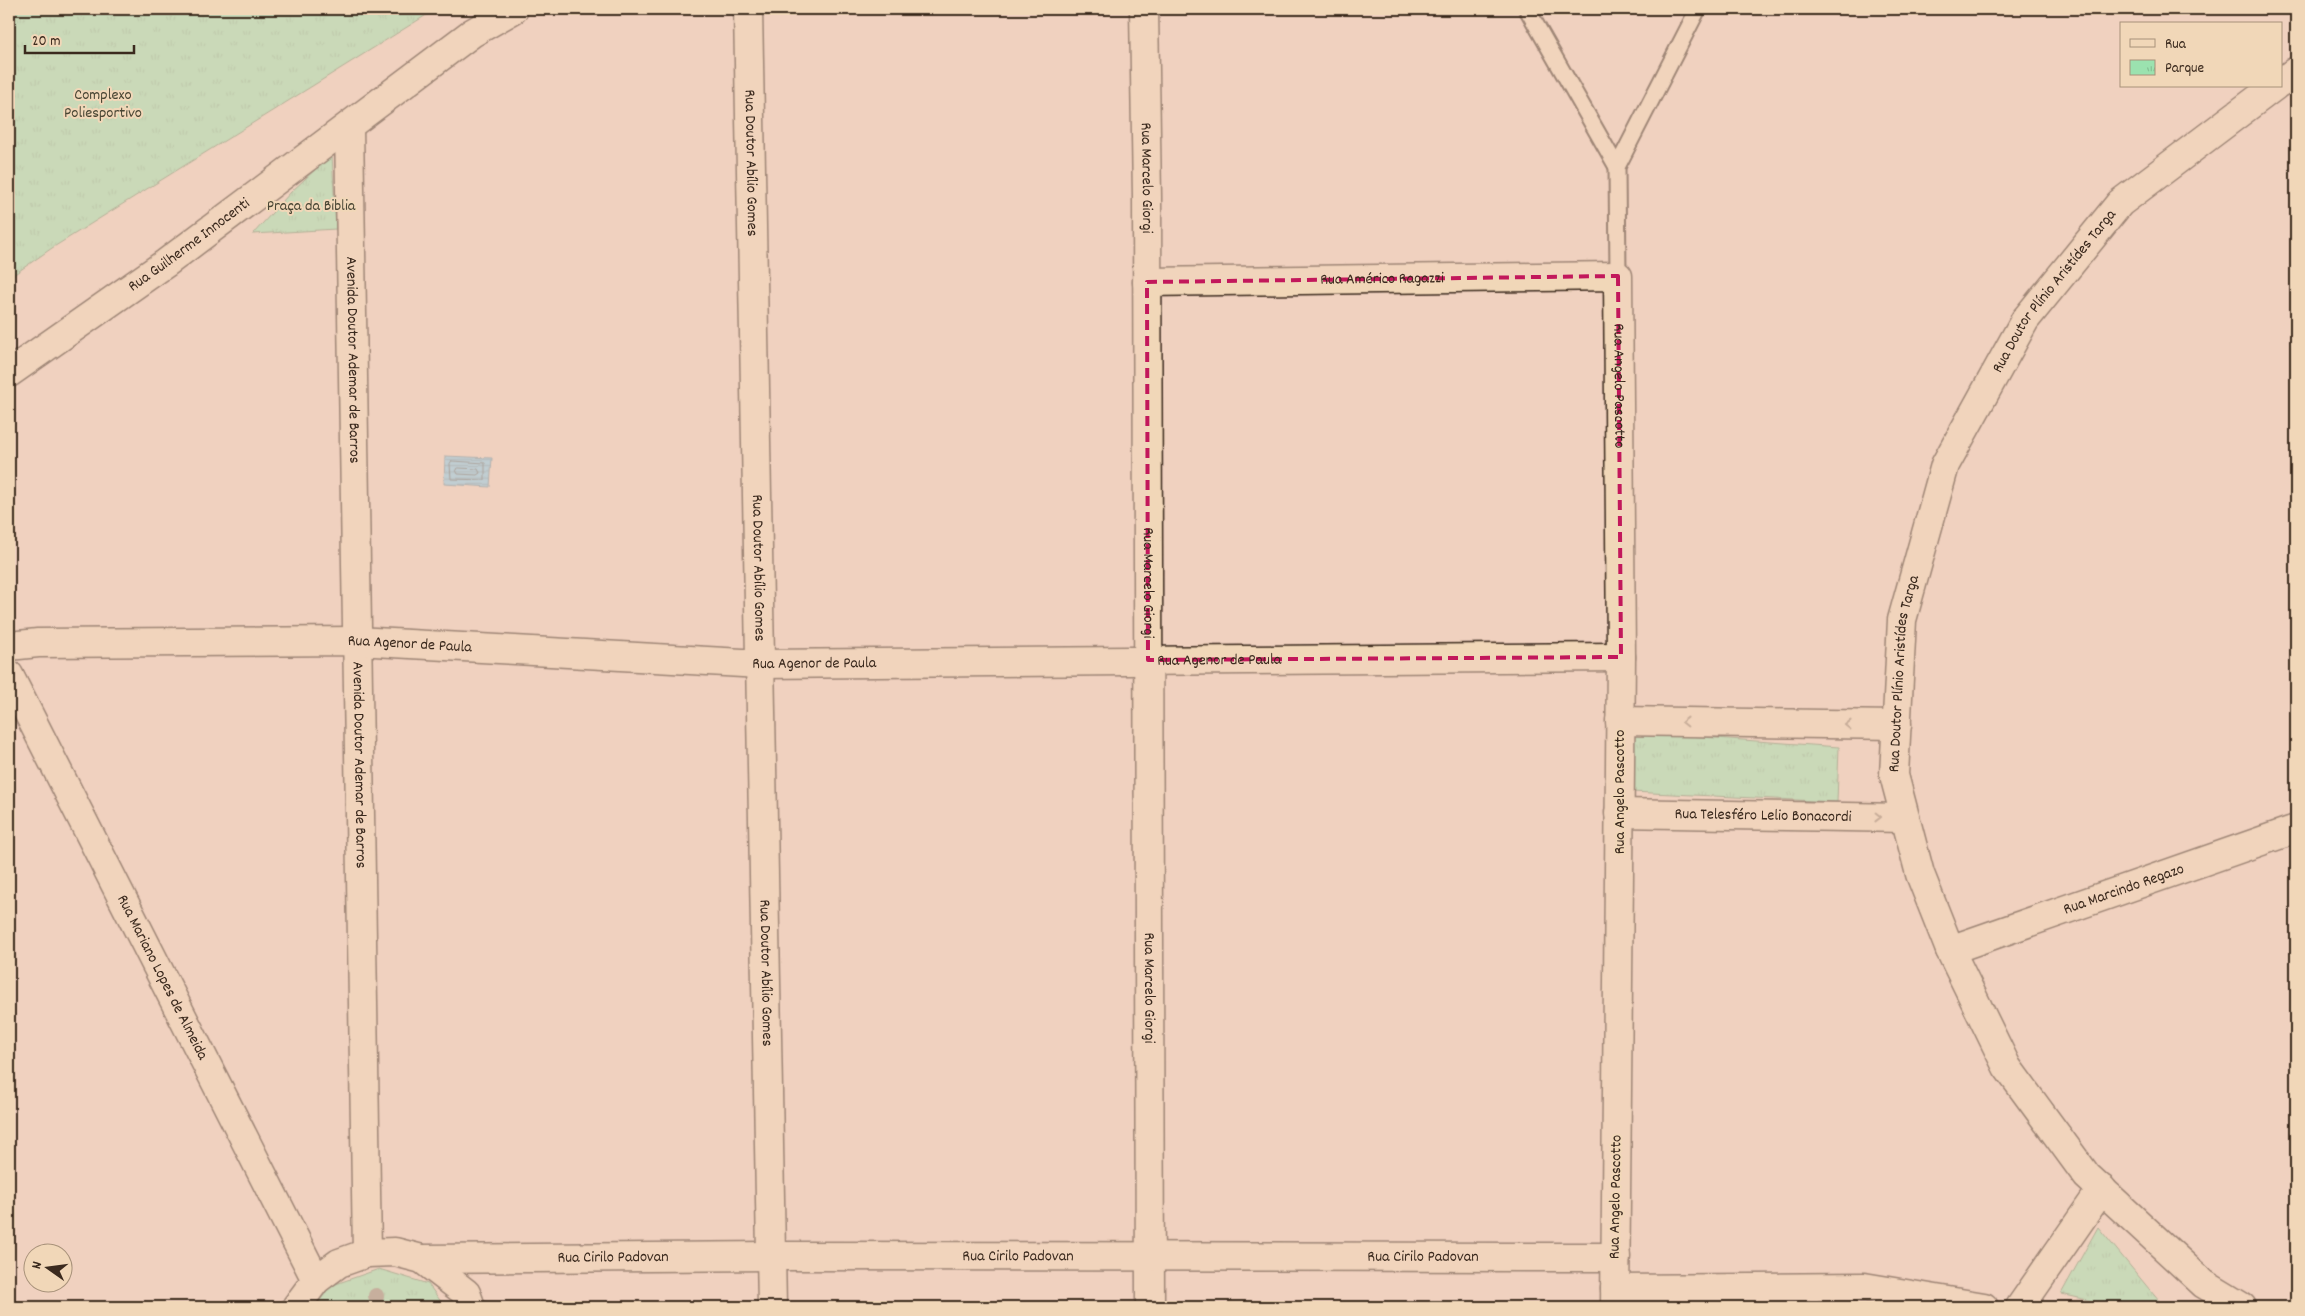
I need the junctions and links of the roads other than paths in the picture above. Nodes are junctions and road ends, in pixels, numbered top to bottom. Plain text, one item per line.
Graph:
1 (514, 9) edge
2 (748, 9) edge
3 (1144, 9) edge
4 (1526, 9) edge
5 (1698, 9) edge
6 (2296, 71) edge
7 (2282, 81) edge
8 (2272, 88) edge
9 (348, 126) junction
10 (1617, 167) junction
11 (1618, 276) junction
12 (1147, 282) junction
13 (9, 373) edge
14 (357, 641) junction
15 (9, 646) edge
16 (1621, 657) junction
17 (1148, 660) junction
18 (760, 664) junction
19 (9, 675) edge
20 (1620, 721) junction
21 (1897, 725) junction
22 (1620, 813) junction
23 (1905, 818) junction
24 (2296, 828) edge
25 (1950, 950) junction
26 (2102, 1189) junction
27 (366, 1253) junction
28 (771, 1256) junction
29 (1150, 1257) junction
30 (1616, 1258) junction
31 (422, 1259) junction
32 (316, 1280) junction
33 (1615, 1298) edge
34 (296, 1307) edge
35 (471, 1307) edge
36 (772, 1307) edge
37 (1150, 1307) edge
38 (1984, 1307) edge
39 (2020, 1307) edge
40 (2242, 1307) edge

1 - 9 street, Rua Guilherme Innocenti
2 - 18 street, Rua Doutor Abílio Gomes
3 - 12 street, Rua Marcelo Giorgi
4 - 10 lane
5 - 10 lane
6 - 7 street
8 - 21 street, Rua Doutor Plínio Aristídes Targa
9 - 13 street, Rua Guilherme Innocenti
9 - 14 street, Avenida Doutor Ademar de Barros
10 - 11 lane
11 - 12 street, Rua Américo Ragazzi
11 - 16 street, Rua Angelo Pascotto
12 - 17 street, Rua Marcelo Giorgi
14 - 15 street, Rua Agenor de Paula
14 - 18 street, Rua Agenor de Paula
14 - 27 street, Avenida Doutor Ademar de Barros
16 - 17 street, Rua Agenor de Paula
16 - 20 street, Rua Angelo Pascotto
17 - 18 street, Rua Agenor de Paula
17 - 29 street, Rua Marcelo Giorgi
18 - 28 street, Rua Doutor Abílio Gomes
19 - 32 street, Rua Mariano Lopes de Almeida
21 -> 20 street
20 - 22 street, Rua Angelo Pascotto
21 - 23 street, Rua Doutor Plínio Aristídes Targa
22 -> 23 street, Rua Telesféro Lelio Bonacordi
22 - 30 street, Rua Angelo Pascotto
23 - 25 street, Rua Doutor Plínio Aristídes Targa
24 - 25 street, Rua Marcindo Regazo
25 - 26 street, Rua Doutor Plínio Aristídes Targa
26 - 39 street
26 - 40 street, Rua Doutor Plínio Aristídes Targa
27 - 31 street
27 - 32 street
28 - 29 street, Rua Cirilo Padovan
28 - 31 street, Rua Cirilo Padovan
28 - 36 street, Rua Doutor Abílio Gomes
29 - 30 street, Rua Cirilo Padovan
29 - 37 street, Rua Marcelo Giorgi
30 - 33 street, Rua Angelo Pascotto
31 - 35 street
32 - 34 street
33 - 38 street

